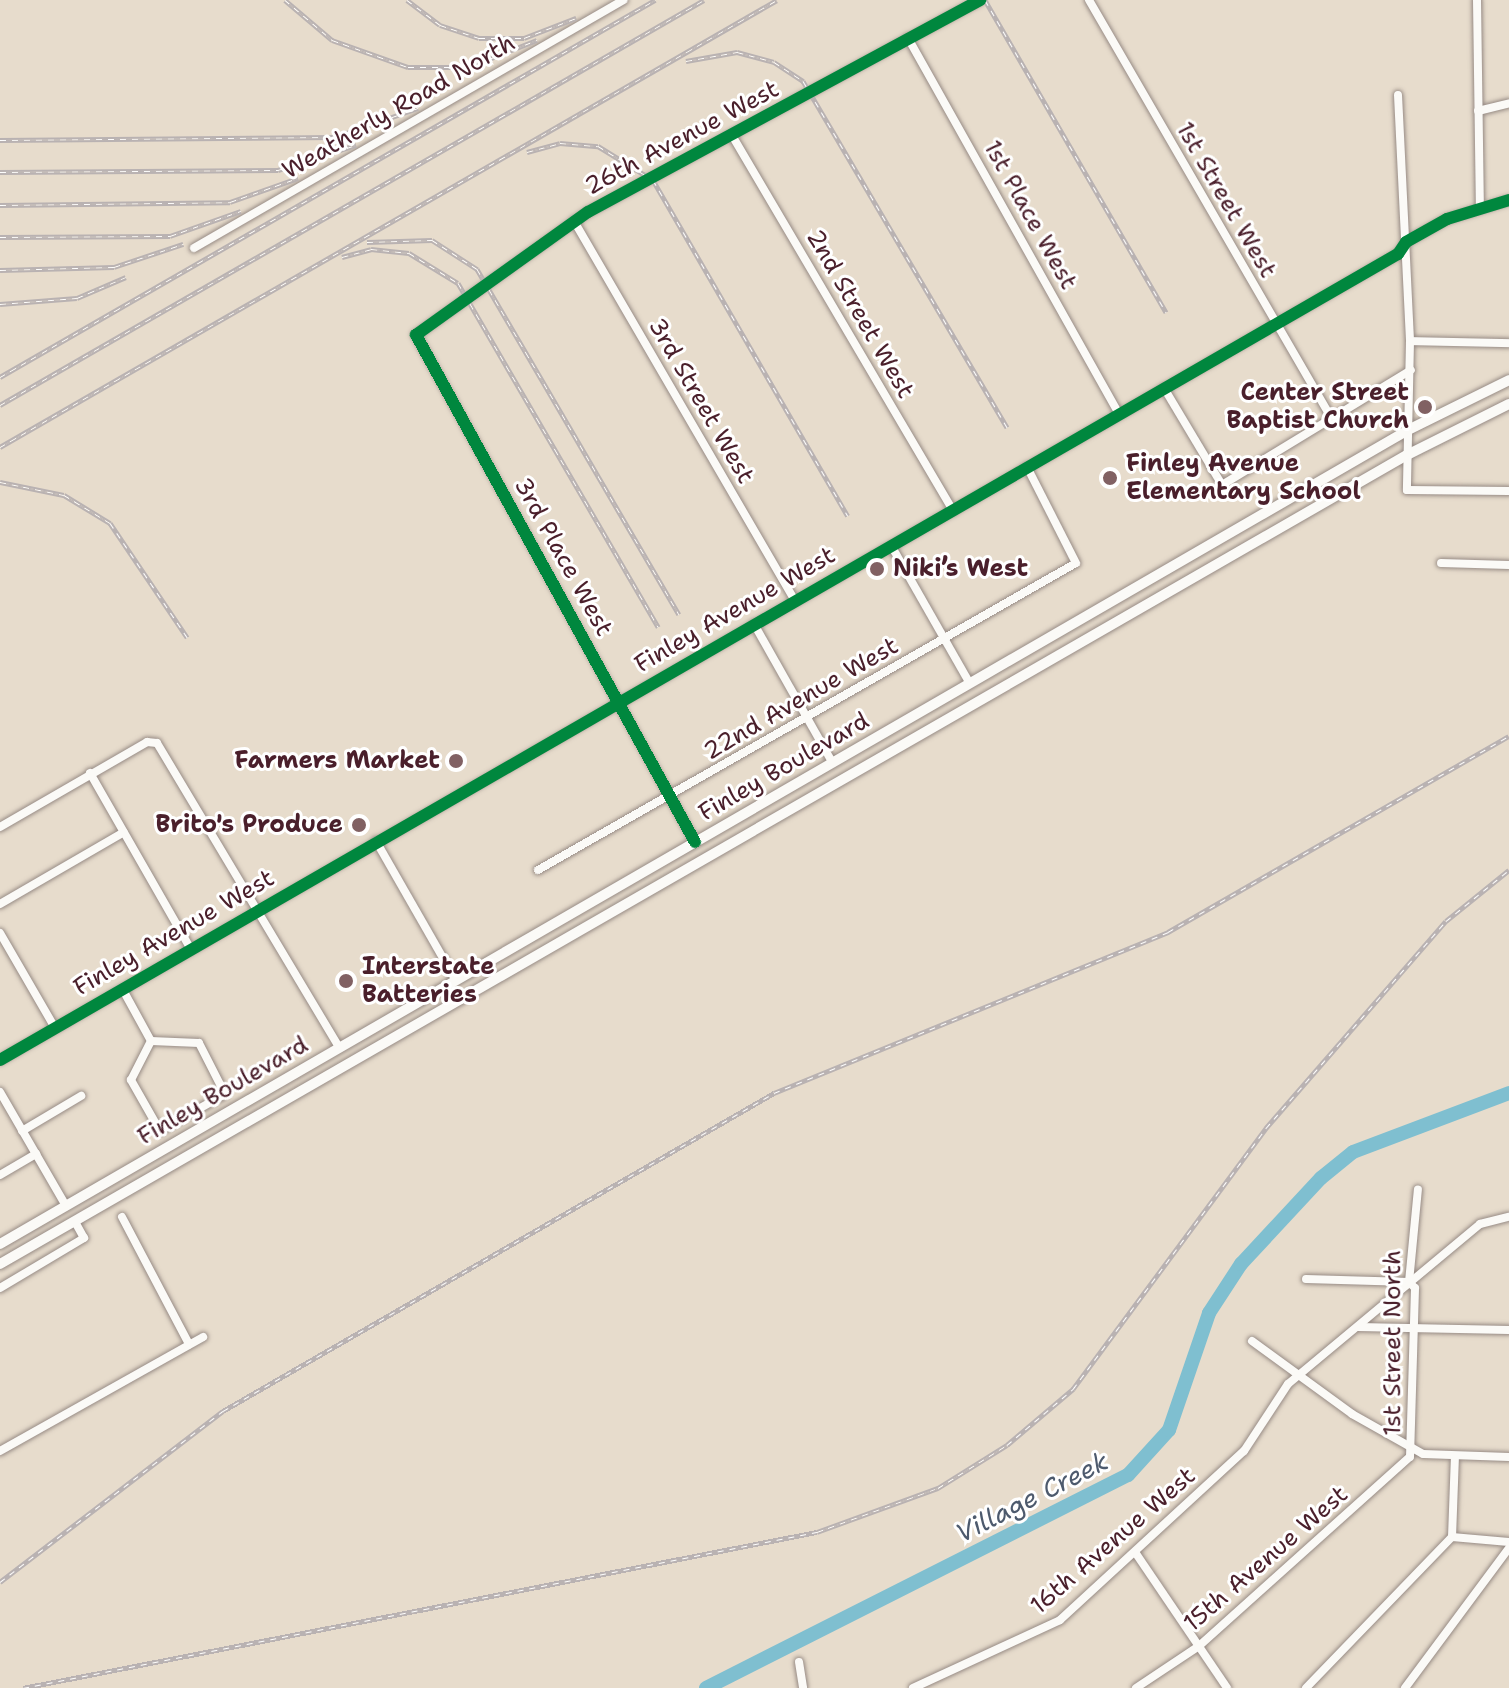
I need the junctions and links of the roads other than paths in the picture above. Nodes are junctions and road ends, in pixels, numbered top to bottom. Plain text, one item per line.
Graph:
1 (623, 0) edge
2 (980, 0) edge
3 (1089, 0) edge
4 (1478, 0) edge
5 (908, 38) junction
6 (1398, 95) dead end
7 (1509, 103) edge
8 (1478, 111) junction
9 (733, 137) junction
10 (1509, 200) edge
11 (1480, 206) junction
12 (574, 221) junction
13 (1406, 242) junction
14 (194, 248) dead end
15 (1275, 325) junction
16 (416, 335) joint
17 (1410, 341) junction
18 (1509, 343) edge
19 (1411, 370) junction
20 (1509, 380) edge
21 (1164, 388) junction
22 (1509, 404) edge
23 (1118, 412) junction
24 (1331, 418) junction
25 (1408, 430) junction
26 (1407, 455) junction
27 (1027, 467) junction
28 (1509, 491) edge
29 (953, 511) junction
30 (1245, 526) junction
31 (1255, 542) junction
32 (892, 547) junction
33 (1441, 563) dead end
34 (1509, 565) edge
35 (795, 600) junction
36 (754, 624) junction
37 (942, 640) junction
38 (969, 682) junction
39 (980, 701) junction
40 (617, 702) junction
41 (807, 716) junction
42 (832, 762) junction
43 (90, 773) junction
44 (842, 780) junction
45 (670, 796) junction
46 (0, 827) edge
47 (124, 832) junction
48 (376, 841) junction
49 (695, 842) junction
50 (705, 859) junction
51 (538, 870) dead end
52 (0, 904) edge
53 (259, 909) junction
54 (552, 924) junction
55 (0, 933) edge
56 (566, 939) junction
57 (191, 949) junction
58 (455, 979) junction
59 (123, 990) junction
60 (467, 997) junction
61 (55, 1028) junction
62 (151, 1041) junction
63 (339, 1047) junction
64 (0, 1060) edge
65 (349, 1065) junction
66 (0, 1092) edge
67 (81, 1096) dead end
68 (22, 1131) junction
69 (36, 1154) junction
70 (0, 1175) edge
71 (1418, 1189) dead end
72 (66, 1206) junction
73 (122, 1217) dead end
74 (1509, 1217) edge
75 (75, 1222) junction
76 (0, 1244) edge
77 (0, 1264) edge
78 (1306, 1279) dead end
79 (1409, 1282) junction
80 (0, 1288) edge
81 (1357, 1327) junction
82 (1415, 1327) junction
83 (1509, 1330) edge
84 (203, 1337) dead end
85 (1252, 1341) dead end
86 (189, 1344) junction
87 (1300, 1374) junction
88 (1414, 1450) junction
89 (0, 1451) edge
90 (1455, 1456) junction
91 (1509, 1457) edge
92 (1452, 1537) junction
93 (1509, 1545) edge
94 (1135, 1552) junction
95 (1199, 1646) junction
96 (799, 1662) dead end
97 (803, 1688) edge
98 (913, 1688) edge
99 (1136, 1688) edge
100 (1227, 1688) edge
101 (1306, 1688) edge
102 (1405, 1688) edge

1 - 14 street, Weatherly Road North
2 - 5 street, 26th Avenue West
3 - 15 street, 1st Street West
4 - 8 street
5 - 9 street, 26th Avenue West
5 - 23 street, 1st Place West
6 - 13 street
7 - 8 street
8 - 11 street
9 - 12 street, 26th Avenue West
9 - 29 street, 2nd Street West
10 - 11 street, Finley Avenue West
11 - 13 street, Finley Avenue West
12 - 16 street, 26th Avenue West
12 - 35 street, 3rd Street West
13 - 15 street, Finley Avenue West
13 - 17 street
15 - 21 street, Finley Avenue West
15 - 24 street, 1st Street West
16 - 40 street, 3rd Place West
17 - 18 street
17 - 19 street
19 - 24 street
19 - 25 street
20 - 25 main road, Finley Boulevard
21 - 23 street, Finley Avenue West
21 - 24 street
22 - 26 main road, Finley Boulevard
23 - 27 street, Finley Avenue West
25 - 26 street
25 - 30 main road, Finley Boulevard
26 - 28 street
26 - 31 main road, Finley Boulevard
27 - 29 street, Finley Avenue West
27 - 37 street, 22nd Avenue West
29 - 32 street, Finley Avenue West
30 - 31 main road
30 - 38 main road, Finley Boulevard
31 - 39 main road, Finley Boulevard
32 - 35 street, Finley Avenue West
32 - 37 street
33 - 34 street
35 - 36 street, Finley Avenue West
36 - 40 street, Finley Avenue West
36 - 41 street
37 - 38 street
37 - 41 street, 22nd Avenue West
38 - 39 main road
38 - 42 main road, Finley Boulevard
39 - 44 main road, Finley Boulevard
40 - 45 street, 3rd Place West
40 - 48 street, Finley Avenue West
41 - 42 street
41 - 45 street, 22nd Avenue West
42 - 44 main road
42 - 49 main road, Finley Boulevard
43 - 46 street
43 - 47 street
43 - 53 street
44 - 50 main road, Finley Boulevard
45 - 49 street, 3rd Place West
45 - 51 street, 22nd Avenue West
47 - 52 street
47 - 57 street
48 - 53 street, Finley Avenue West
48 - 58 street
49 - 50 main road
49 - 54 main road, Finley Boulevard
50 - 56 main road, Finley Boulevard
53 - 57 street, Finley Avenue West
53 - 63 street
54 - 56 main road
54 - 58 main road, Finley Boulevard
55 - 61 street
56 - 60 main road, Finley Boulevard
57 - 59 street, Finley Avenue West
58 - 60 main road
58 - 63 main road, Finley Boulevard
59 - 61 street, Finley Avenue West
59 - 62 street
60 - 65 main road, Finley Boulevard
61 - 64 street, Finley Avenue West
62 - 62 street
63 - 65 main road
63 - 72 main road, Finley Boulevard
65 - 75 main road, Finley Boulevard
66 - 68 street
67 - 68 street
68 - 69 street
69 - 70 street
69 - 72 street
71 - 79 street, 1st Street North
72 - 75 main road
72 - 76 main road, Finley Boulevard
73 - 86 street
74 - 79 street, 16th Avenue West
75 - 77 main road, Finley Boulevard
75 - 80 street
78 - 79 street
79 - 81 street, 16th Avenue West
79 - 82 street, 1st Street North
81 - 82 street
81 - 87 street, 16th Avenue West
82 - 83 street
82 - 88 street, 1st Street North
84 - 86 street
85 - 87 street
86 - 89 street
87 - 88 street
87 - 94 street, 16th Avenue West
88 - 90 street
88 - 95 street, 15th Avenue West
90 - 91 street
90 - 92 street
92 - 93 street
92 - 101 street
93 - 102 street
94 - 95 street
94 - 98 street, 16th Avenue West
95 - 99 street, 15th Avenue West
95 - 100 street
96 - 97 street

